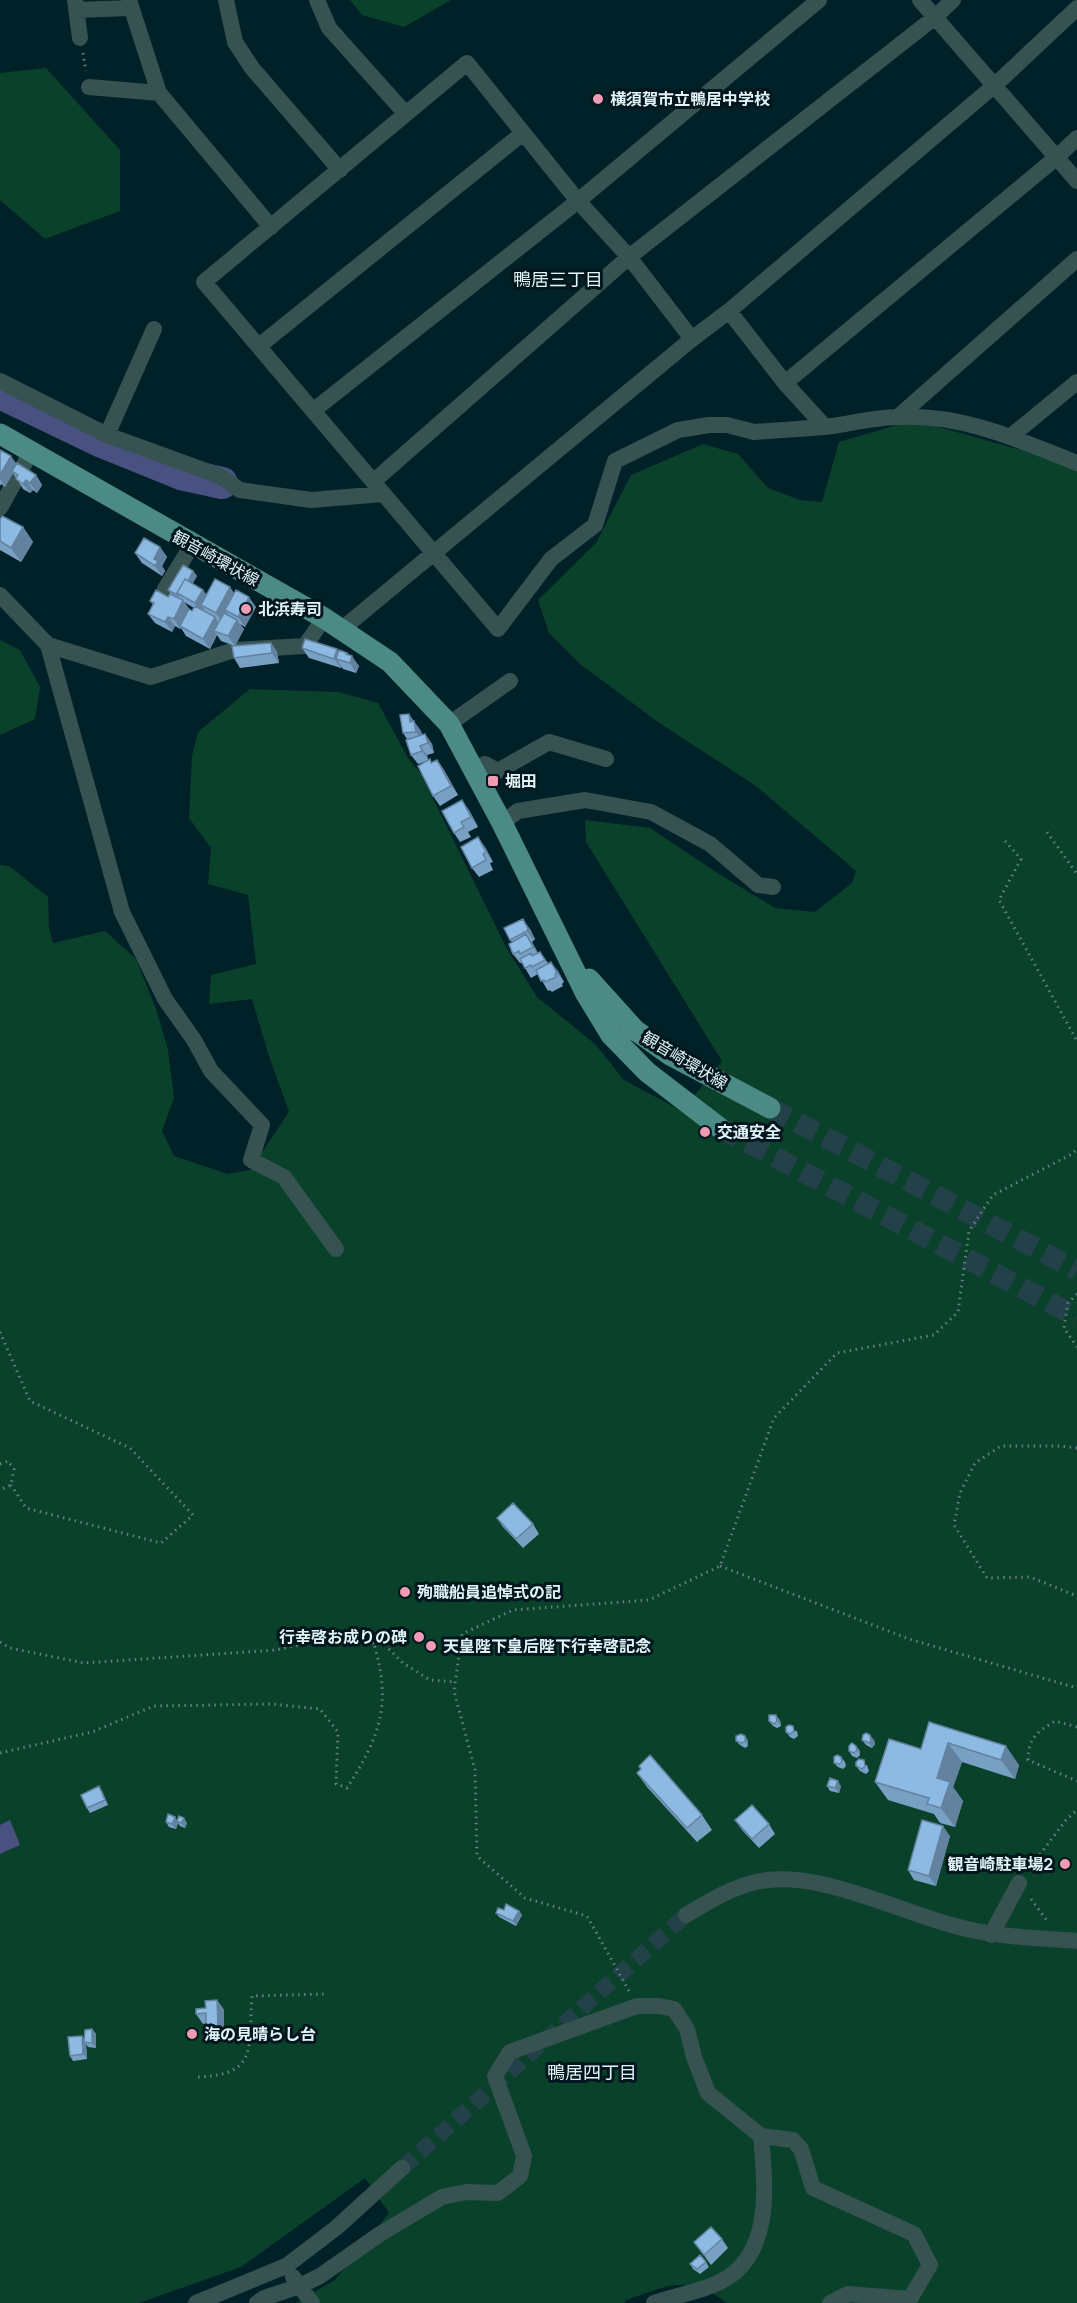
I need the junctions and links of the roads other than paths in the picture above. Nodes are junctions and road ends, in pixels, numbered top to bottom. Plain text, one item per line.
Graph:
1 (226, 0) edge
2 (316, 0) edge
3 (819, 0) edge
4 (920, 0) edge
5 (953, 0) edge
6 (130, 4) edge
7 (76, 5) edge
8 (1077, 8) edge
9 (934, 18) junction
10 (80, 38) road end
11 (995, 85) junction
12 (88, 87) road end
13 (159, 93) junction
14 (405, 113) junction
15 (523, 133) junction
16 (1077, 138) edge
17 (1057, 157) junction
18 (340, 170) junction
19 (1077, 182) edge
20 (578, 201) junction
21 (271, 228) junction
22 (630, 257) junction
23 (1077, 259) edge
24 (729, 311) junction
25 (154, 329) dead end
26 (692, 339) junction
27 (259, 346) junction
28 (0, 381) edge
29 (1077, 382) edge
30 (785, 383) junction
31 (314, 410) junction
32 (899, 417) junction
33 (825, 427) junction
34 (0, 434) edge
35 (107, 435) junction
36 (1010, 436) junction
37 (31, 452) junction
38 (1077, 463) edge
39 (379, 487) junction
40 (0, 508) edge
41 (192, 545) junction
42 (433, 552) junction
43 (165, 589) dead end
44 (0, 595) edge
45 (333, 624) junction
46 (48, 645) junction
47 (510, 681) dead end
48 (449, 724) junction
49 (606, 759) dead end
50 (474, 771) junction
51 (502, 823) junction
52 (773, 886) dead end
53 (563, 946) junction
54 (770, 1108) tunnel mouth
55 (720, 1128) tunnel mouth
56 (336, 1248) dead end
57 (1019, 1883) road end
58 (686, 1916) tunnel mouth
59 (991, 1935) junction
60 (1077, 1941) edge
61 (761, 2136) junction
62 (402, 2168) tunnel mouth
63 (286, 2266) junction
64 (300, 2286) junction
65 (196, 2303) edge
66 (257, 2303) edge
67 (312, 2303) edge
68 (654, 2303) edge
69 (830, 2303) edge

1 - 18 street
2 - 14 street
3 - 20 street
4 - 9 street
5 - 9 street
6 - 7 street
6 - 13 street
7 - 10 street
8 - 11 street
9 - 11 street
9 - 22 street
11 - 17 street
11 - 24 street
12 - 13 street
13 - 21 street
14 - 15 street
14 - 18 street
15 - 20 street
15 - 27 street
16 - 17 street
17 - 19 street
17 - 30 street
18 - 21 street
20 - 22 street
20 - 31 street
21 - 27 street
22 - 26 street
22 - 39 street
23 - 32 street
24 - 26 street
24 - 30 street
25 - 35 street
26 - 42 street
27 - 31 street
28 - 35 street
29 - 36 street
30 - 33 street
31 - 39 street
32 - 33 street
32 - 36 street
33 - 42 street
34 - 37 main road, 観音崎環状線
35 - 39 street
36 - 38 street
37 - 40 street
37 - 41 main road, 観音崎環状線
39 - 42 street
41 - 43 street
41 - 45 main road, 観音崎環状線
42 - 45 street
44 - 46 street
45 - 46 street
45 - 48 main road, 観音崎環状線
46 - 56 street
47 - 48 street
48 - 50 main road, 観音崎環状線
49 - 50 street
50 - 51 main road, 観音崎環状線
51 - 52 street
51 - 53 main road, 観音崎環状線
53 - 54 main road, 観音崎環状線
53 - 55 main road, 観音崎環状線
57 - 59 street
58 - 59 street
59 - 60 street
61 - 64 street
61 - 68 street
61 - 69 street
62 - 63 street
63 - 64 street
63 - 65 street
64 - 66 street
64 - 67 street

